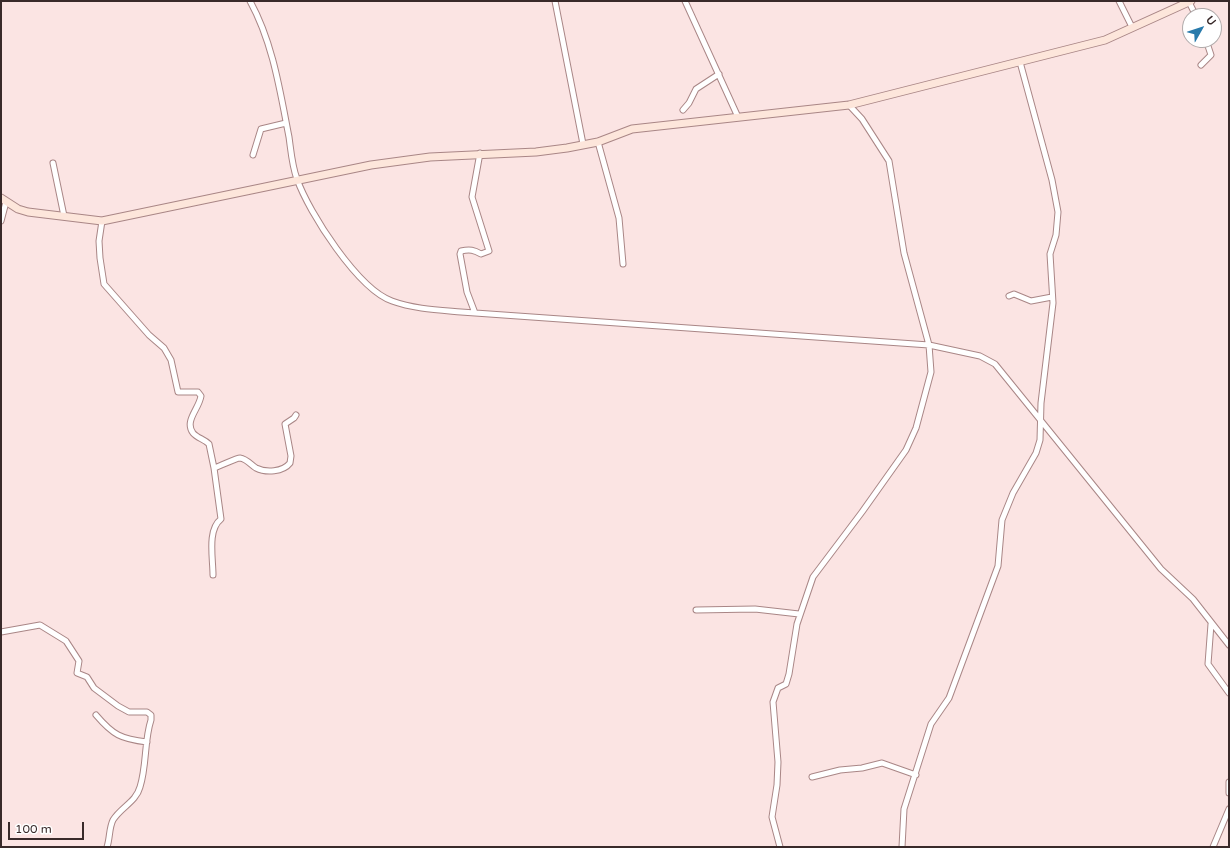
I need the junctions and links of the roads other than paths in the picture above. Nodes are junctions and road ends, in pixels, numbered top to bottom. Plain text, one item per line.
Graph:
1 (250, 1) edge
2 (555, 1) edge
3 (685, 1) edge
4 (1120, 1) edge
5 (1190, 2) edge
6 (1132, 27) junction
7 (1209, 48) edge
8 (1020, 62) junction
9 (1201, 65) dead end
10 (718, 74) junction
11 (849, 105) junction
12 (683, 110) dead end
13 (738, 117) junction
14 (286, 123) junction
15 (598, 142) junction
16 (583, 144) junction
17 (480, 153) junction
18 (253, 155) dead end
19 (53, 163) dead end
20 (297, 179) junction
21 (4, 200) edge
22 (64, 216) junction
23 (102, 220) junction
24 (1, 221) edge
25 (623, 264) dead end
26 (1009, 296) dead end
27 (1052, 297) junction
28 (475, 313) junction
29 (929, 346) junction
30 (296, 415) dead end
31 (1041, 420) junction
32 (214, 468) junction
33 (213, 575) dead end
34 (696, 610) dead end
35 (799, 614) junction
36 (1211, 624) junction
37 (1, 632) edge
38 (1229, 645) edge
39 (1229, 693) edge
40 (96, 715) dead end
41 (147, 742) junction
42 (916, 775) junction
43 (812, 777) dead end
44 (1229, 782) edge
45 (1229, 793) edge
46 (1229, 809) edge
47 (107, 847) edge
48 (780, 847) edge
49 (902, 847) edge
50 (1212, 847) edge

1 - 14 street
2 - 16 street
3 - 10 street
4 - 6 street
5 - 6 street
6 - 8 street
7 - 9 street
8 - 11 street
8 - 27 street
10 - 12 street
10 - 13 street
11 - 13 street
11 - 29 street
13 - 15 street
14 - 18 street
14 - 20 street
15 - 16 street
15 - 25 street
16 - 17 street
17 - 20 street
17 - 28 street
19 - 22 street
20 - 23 street
20 - 28 street
21 - 22 street
21 - 24 street
22 - 23 street
23 - 32 street
26 - 27 street
27 - 31 street
28 - 29 street
29 - 31 street
29 - 35 street
30 - 32 street
31 - 36 street
31 - 42 street
32 - 33 street
34 - 35 street
35 - 48 street
36 - 38 street
36 - 39 street
37 - 41 street
40 - 41 street
41 - 47 street
42 - 43 street
42 - 49 street
44 - 45 street
46 - 50 street

